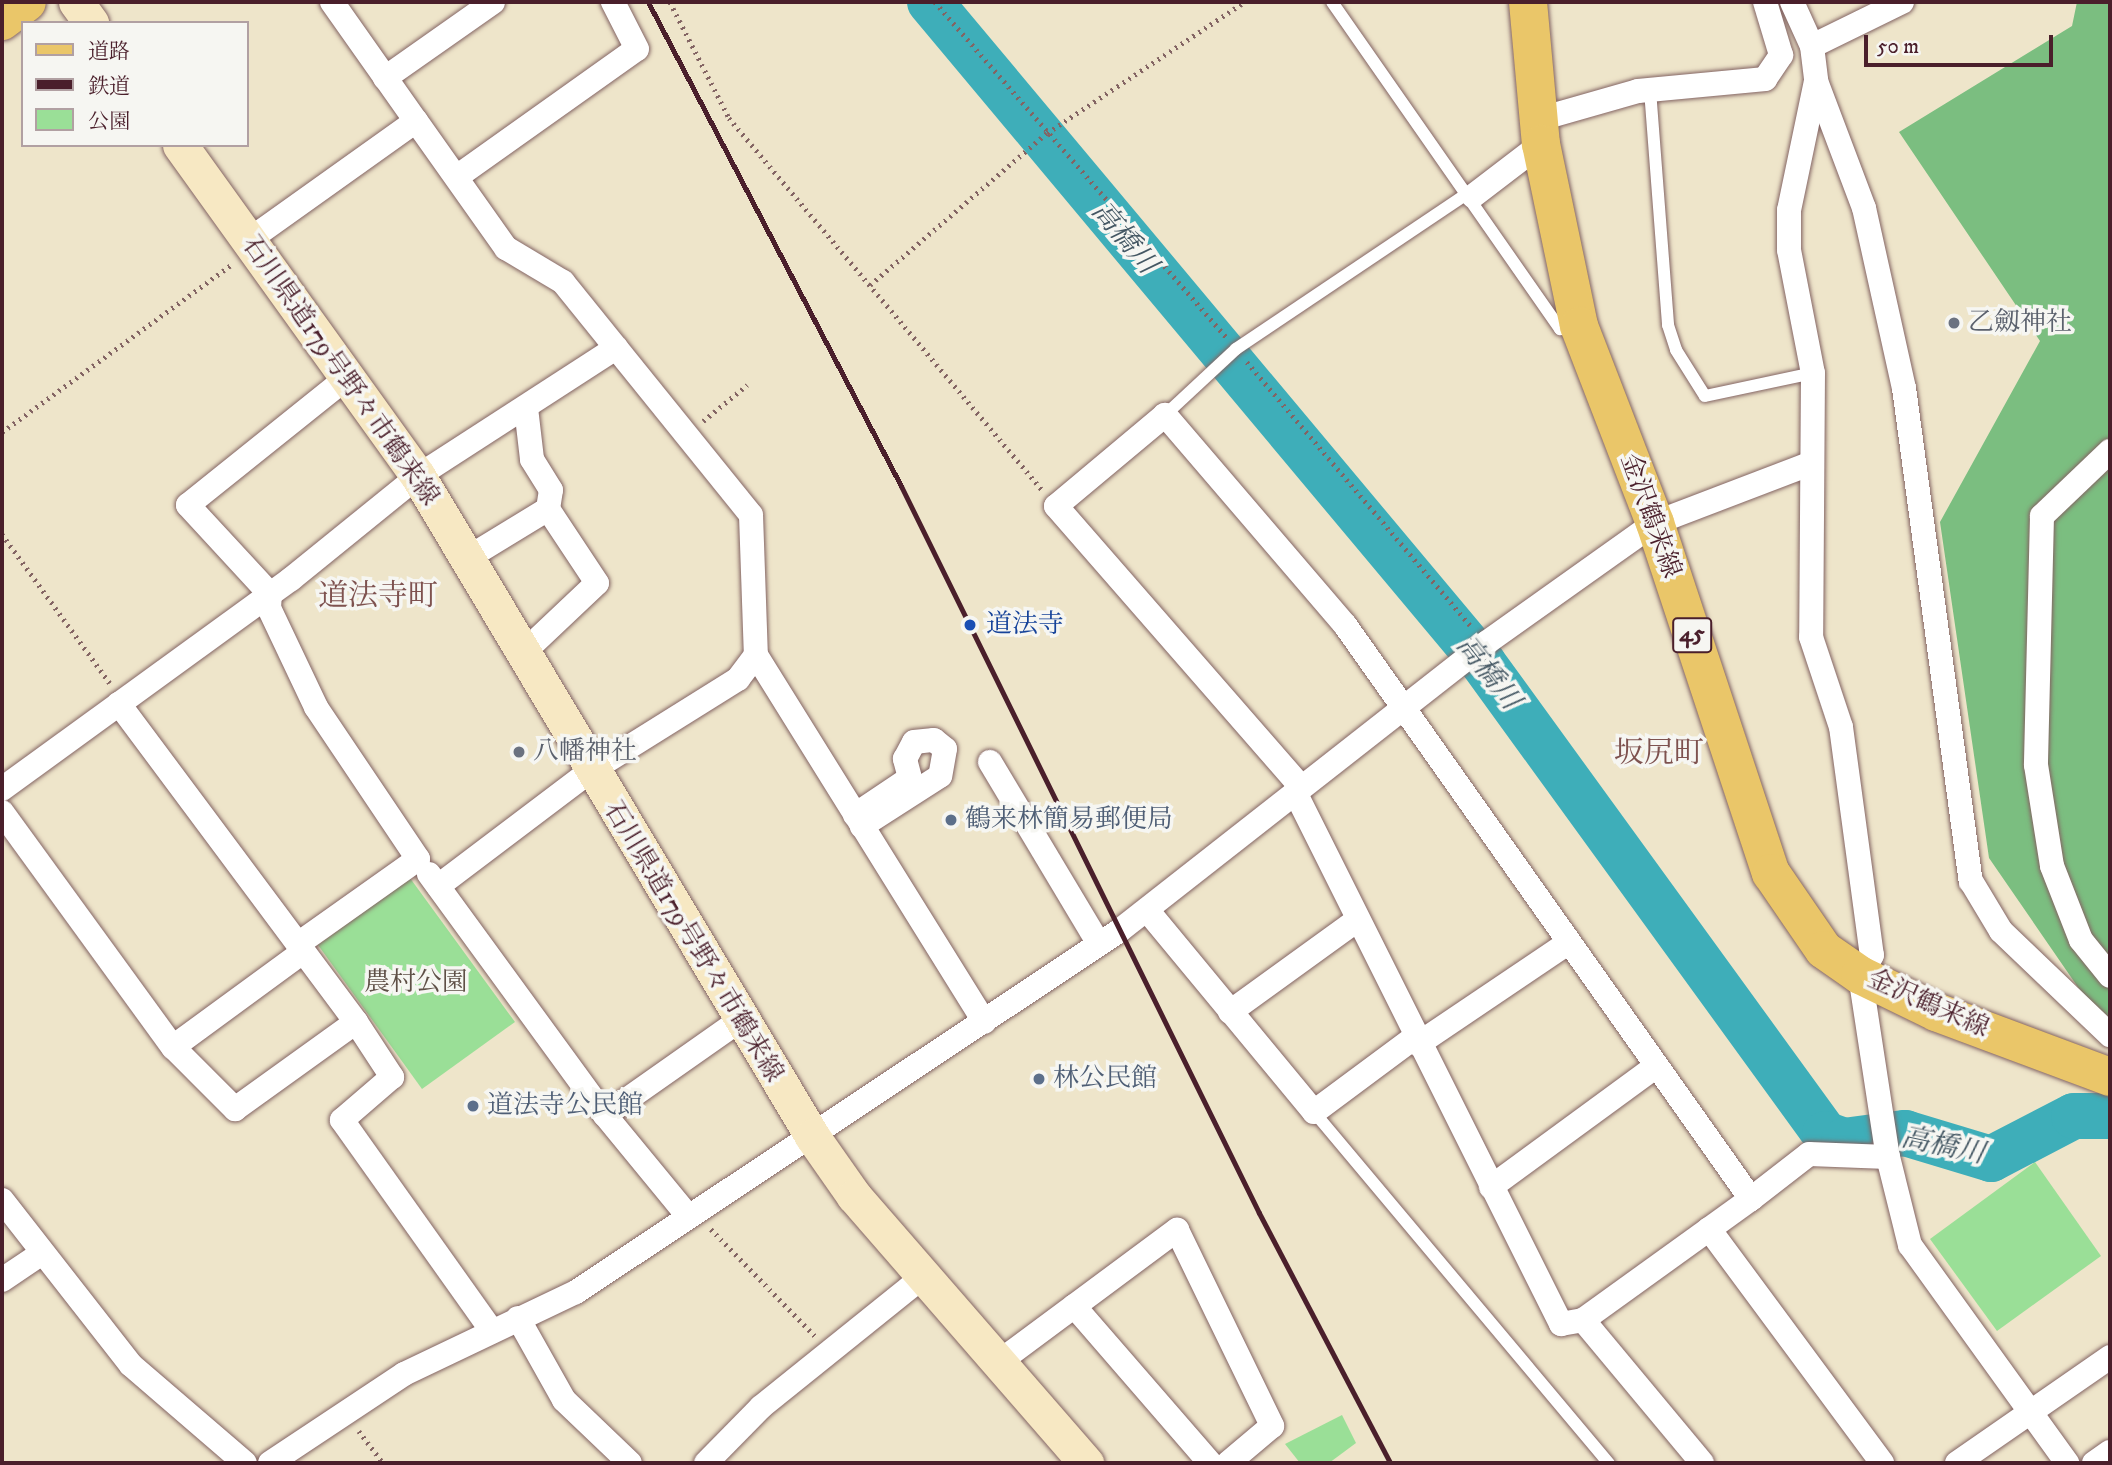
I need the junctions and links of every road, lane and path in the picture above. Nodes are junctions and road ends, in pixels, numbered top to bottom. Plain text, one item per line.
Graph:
1 (27, 2) edge
2 (76, 2) edge
3 (332, 2) edge
4 (493, 2) edge
5 (613, 2) edge
6 (670, 2) edge
7 (935, 2) edge
8 (1244, 2) edge
9 (1332, 2) edge
10 (1528, 2) edge
11 (1765, 2) edge
12 (1792, 2) edge
13 (1902, 2) edge
14 (2, 21) edge
15 (90, 21) edge
16 (1812, 46) junction
17 (385, 78) junction
18 (1816, 81) junction
19 (1650, 90) junction
20 (416, 121) junction
21 (1540, 131) junction
22 (1046, 134) junction
23 (181, 147) edge
24 (458, 176) junction
25 (1469, 196) junction
26 (252, 244) junction
27 (870, 285) junction
28 (1579, 326) junction
29 (616, 348) junction
30 (1233, 351) junction
31 (1813, 373) junction
32 (349, 376) junction
33 (747, 385) dead end
34 (526, 408) junction
35 (1165, 415) junction
36 (2, 432) edge
37 (686, 435) junction
38 (2110, 451) edge
39 (1807, 465) junction
40 (418, 476) junction
41 (1056, 506) junction
42 (548, 509) junction
43 (1655, 523) junction
44 (2, 534) edge
45 (466, 559) junction
46 (270, 594) junction
47 (1478, 649) junction
48 (522, 654) junction
49 (756, 655) junction
50 (119, 704) junction
51 (1404, 706) junction
52 (990, 762) dead end
53 (589, 772) junction
54 (2, 789) edge
55 (1298, 790) junction
56 (2, 812) edge
57 (418, 859) junction
58 (438, 886) junction
59 (1147, 910) junction
60 (1357, 920) junction
61 (1568, 943) junction
62 (1099, 944) junction
63 (301, 948) junction
64 (1860, 975) junction
65 (2110, 976) edge
66 (1230, 1012) junction
67 (740, 1020) junction
68 (356, 1022) junction
69 (984, 1022) junction
70 (2110, 1035) edge
71 (1416, 1041) junction
72 (173, 1047) junction
73 (1655, 1067) junction
74 (2110, 1077) edge
75 (1314, 1112) junction
76 (604, 1115) junction
77 (812, 1136) junction
78 (1886, 1142) junction
79 (1490, 1187) junction
80 (1751, 1199) junction
81 (2, 1200) edge
82 (687, 1215) junction
83 (1709, 1229) junction
84 (39, 1255) junction
85 (925, 1275) junction
86 (2, 1280) edge
87 (1074, 1306) junction
88 (518, 1318) junction
89 (1583, 1320) junction
90 (492, 1331) junction
91 (830, 1352) junction
92 (2110, 1357) edge
93 (999, 1362) junction
94 (344, 1410) junction
95 (2031, 1412) junction
96 (2110, 1452) edge
97 (245, 1463) edge
98 (270, 1463) edge
99 (383, 1463) edge
100 (630, 1463) edge
101 (706, 1463) edge
102 (1086, 1463) edge
103 (1210, 1463) edge
104 (1228, 1463) edge
105 (1609, 1463) edge
106 (1702, 1463) edge
107 (1882, 1463) edge
108 (1957, 1463) edge
109 (2067, 1463) edge
110 (2094, 1463) edge

1 - 14 main road
2 - 15 main road
3 - 17 street
4 - 17 street
5 - 24 street
6 - 27 path
7 - 22 path
8 - 22 path
9 - 25 lane
10 - 21 main road, 金沢鶴来線 / 45
11 - 19 street
12 - 16 street
13 - 16 street
16 - 18 street
17 - 20 street
18 - 31 street
18 - 70 street
19 - 21 street
19 - 31 lane
20 - 24 street
20 - 26 street
21 - 25 street
21 - 28 main road, 金沢鶴来線 / 45
22 - 27 path
22 - 30 path
23 - 26 main road, 石川県道179号野々市鶴来線
24 - 29 street
25 - 28 lane
25 - 30 lane
26 - 32 main road, 石川県道179号野々市鶴来線
26 - 36 path
27 - 41 path
28 - 43 main road, 金沢鶴来線 / 45
29 - 34 street
29 - 37 street
30 - 35 lane
30 - 47 path
31 - 39 street
32 - 40 main road, 石川県道179号野々市鶴来線
32 - 46 street
33 - 37 path
34 - 40 street
34 - 42 street
35 - 41 street
35 - 51 street
37 - 49 street
38 - 65 street
39 - 43 street
39 - 64 street
40 - 45 main road, 石川県道179号野々市鶴来線
40 - 46 street
41 - 55 street
42 - 45 street
42 - 48 street
43 - 47 street
43 - 64 main road, 金沢鶴来線 / 45
44 - 50 path
45 - 48 main road, 石川県道179号野々市鶴来線
46 - 50 street
46 - 57 street
47 - 51 street
48 - 53 main road, 石川県道179号野々市鶴来線
49 - 53 street
49 - 69 street
50 - 54 street
50 - 63 street
51 - 55 street
51 - 61 street
52 - 62 street
53 - 58 street
53 - 67 main road, 石川県道179号野々市鶴来線
55 - 59 street
55 - 60 street
56 - 72 street
57 - 58 street
57 - 63 street
58 - 76 street
59 - 62 street
59 - 66 street
60 - 66 street
60 - 71 street
61 - 71 street
61 - 73 street
62 - 69 street
63 - 68 street
63 - 72 street
64 - 74 main road, 金沢鶴来線 / 45
64 - 78 street
66 - 75 street
67 - 76 street
67 - 77 main road, 石川県道179号野々市鶴来線
68 - 72 street
68 - 90 street
69 - 77 street
71 - 75 street
71 - 79 street
73 - 79 street
73 - 80 street
75 - 105 lane
76 - 82 street
77 - 82 street
77 - 85 main road, 石川県道179号野々市鶴来線
78 - 80 street
78 - 95 street
79 - 89 street
80 - 83 street
81 - 84 street
82 - 88 street
82 - 91 path
83 - 89 street
83 - 107 street
84 - 86 street
84 - 97 street
85 - 91 street
85 - 93 main road, 石川県道179号野々市鶴来線
87 - 93 street
87 - 103 street
87 - 104 street
88 - 90 street
88 - 100 street
89 - 106 street
90 - 94 street
91 - 101 street
92 - 95 street
93 - 102 main road, 石川県道179号野々市鶴来線
94 - 98 street
94 - 99 path
95 - 108 street
95 - 109 street
96 - 110 street

